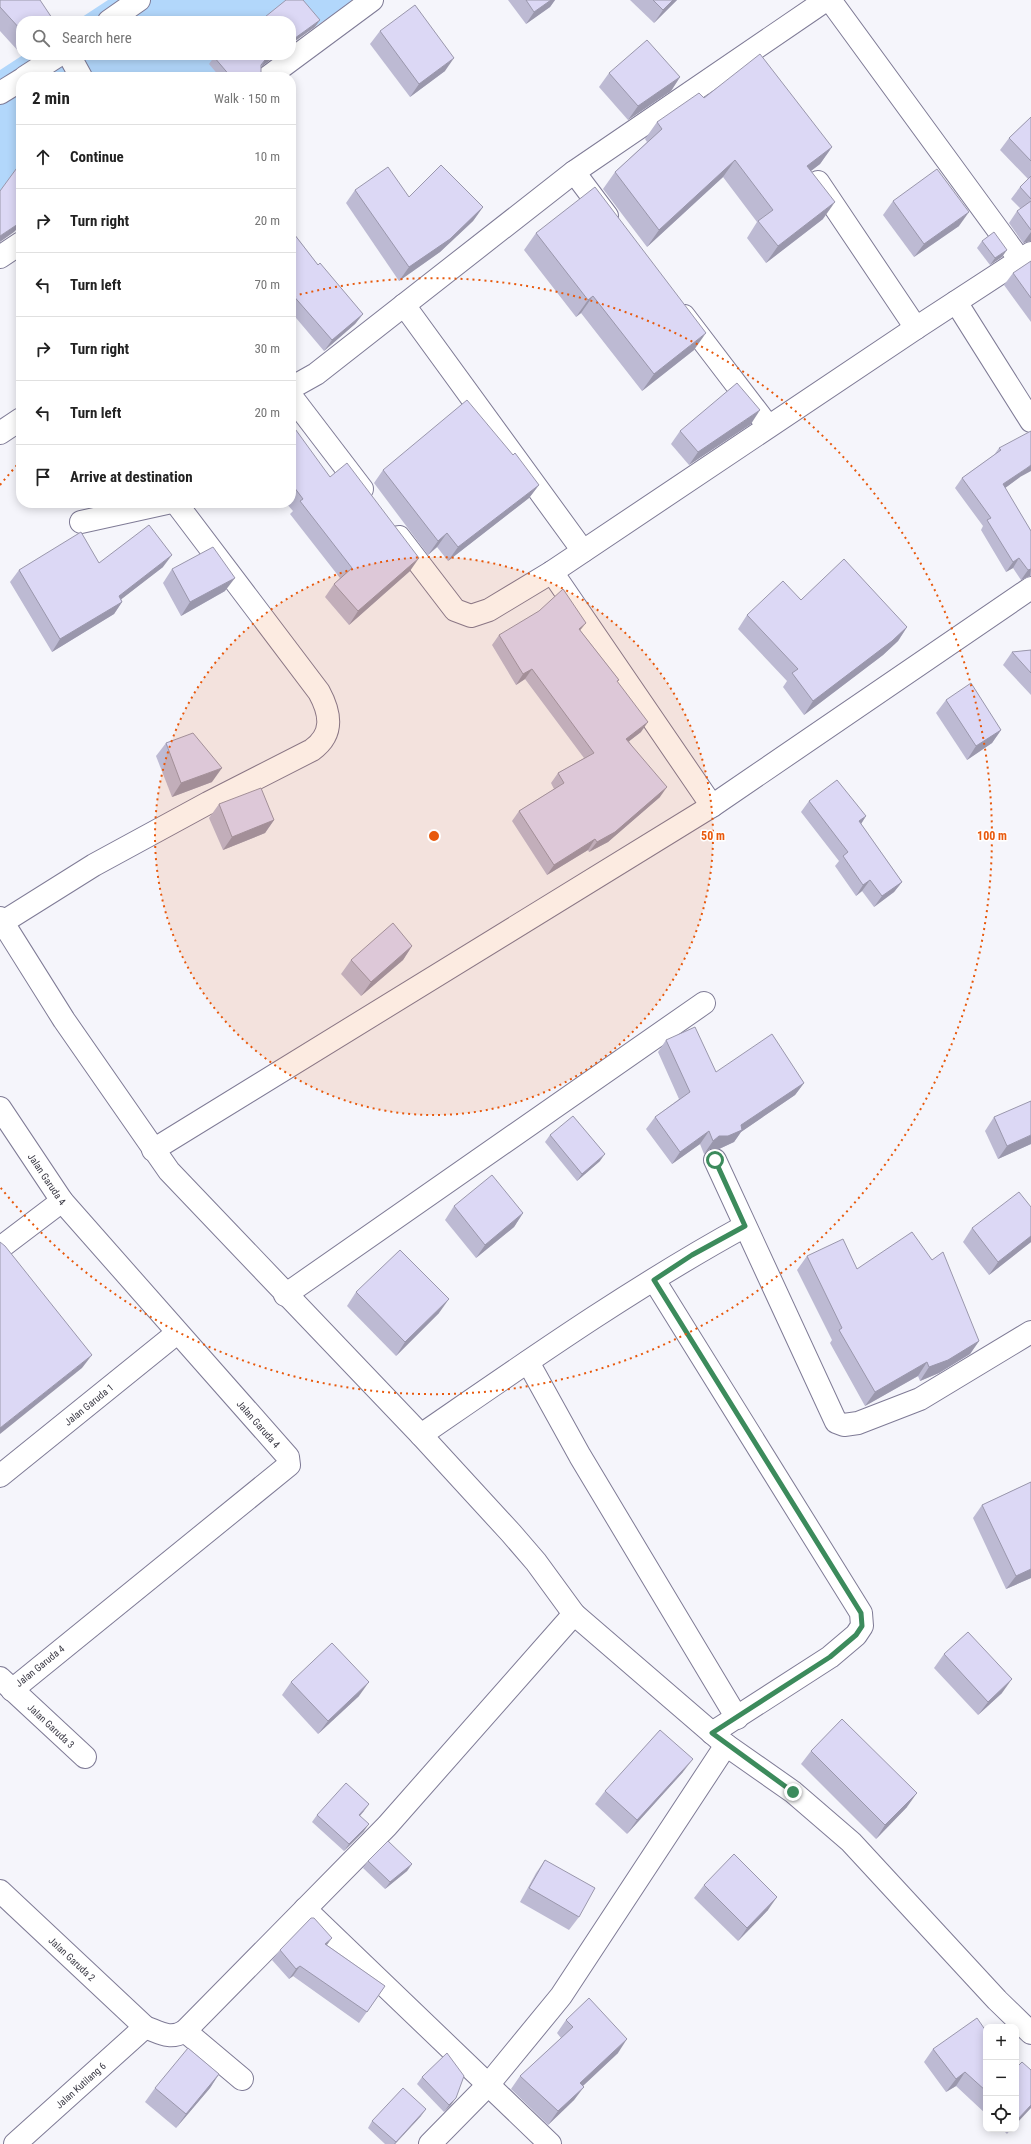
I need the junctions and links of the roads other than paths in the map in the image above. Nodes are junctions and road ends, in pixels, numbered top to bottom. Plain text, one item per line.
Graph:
1 (139, 0) edge
2 (372, 0) edge
3 (826, 0) edge
4 (830, 0) edge
5 (116, 16) edge
6 (296, 56) edge
7 (51, 60) edge
8 (291, 60) edge
9 (33, 72) edge
10 (275, 72) edge
11 (16, 83) edge
12 (0, 93) edge
13 (574, 172) junction
14 (818, 182) edge
15 (618, 229) edge
16 (16, 246) edge
17 (1026, 256) edge
18 (0, 257) edge
19 (671, 299) edge
20 (956, 302) junction
21 (404, 305) junction
22 (916, 328) junction
23 (296, 395) edge
24 (296, 404) edge
25 (1031, 421) edge
26 (16, 422) edge
27 (768, 426) junction
28 (0, 433) edge
29 (373, 504) edge
30 (144, 508) edge
31 (180, 508) edge
32 (81, 522) dead end
33 (388, 523) edge
34 (583, 551) junction
35 (552, 572) junction
36 (1031, 588) edge
37 (712, 806) junction
38 (1, 920) edge
39 (704, 1003) dead end
40 (0, 1108) edge
41 (153, 1150) junction
42 (715, 1160) dead end
43 (62, 1200) junction
44 (745, 1226) junction
45 (0, 1248) edge
46 (654, 1280) junction
47 (285, 1294) junction
48 (1031, 1332) edge
49 (177, 1333) junction
50 (528, 1362) junction
51 (421, 1435) junction
52 (0, 1476) edge
53 (574, 1614) junction
54 (6, 1684) edge
55 (737, 1718) junction
56 (719, 1739) junction
57 (85, 1757) dead end
58 (3, 1898) edge
59 (305, 1909) junction
60 (145, 2027) junction
61 (186, 2031) junction
62 (1031, 2033) edge
63 (242, 2079) dead end
64 (488, 2086) junction
65 (15, 2144) edge
66 (430, 2144) edge
67 (550, 2144) edge

1 - 5 street
2 - 6 street
3 - 13 street
4 - 17 street
7 - 9 street
8 - 10 street
11 - 12 street
13 - 15 street
13 - 21 street
14 - 22 street
16 - 18 street
17 - 20 street
19 - 27 street
20 - 22 street
20 - 25 street
21 - 23 street
21 - 34 street
22 - 27 street
24 - 29 street
26 - 28 street
27 - 34 street
30 - 32 street
31 - 38 street
33 - 35 street
34 - 35 street
35 - 37 street
36 - 37 street
37 - 41 street
38 - 41 street
39 - 47 street
40 - 43 street, Jalan Garuda 4
41 - 47 street
42 - 44 street
43 - 45 street
43 - 49 street, Jalan Garuda 4
44 - 46 street
44 - 48 street
46 - 50 street
46 - 55 street
47 - 51 street
49 - 52 street, Jalan Garuda 1
49 - 54 street, Jalan Garuda 4
50 - 51 street
50 - 55 street
51 - 53 street
53 - 56 street
53 - 59 street
54 - 57 street, Jalan Garuda 3
55 - 56 street
56 - 62 street
56 - 64 street
58 - 60 street, Jalan Garuda 2
59 - 61 street
59 - 64 street
60 - 61 street
60 - 65 street, Jalan Kutilang 6
61 - 63 street
64 - 66 street
64 - 67 street

